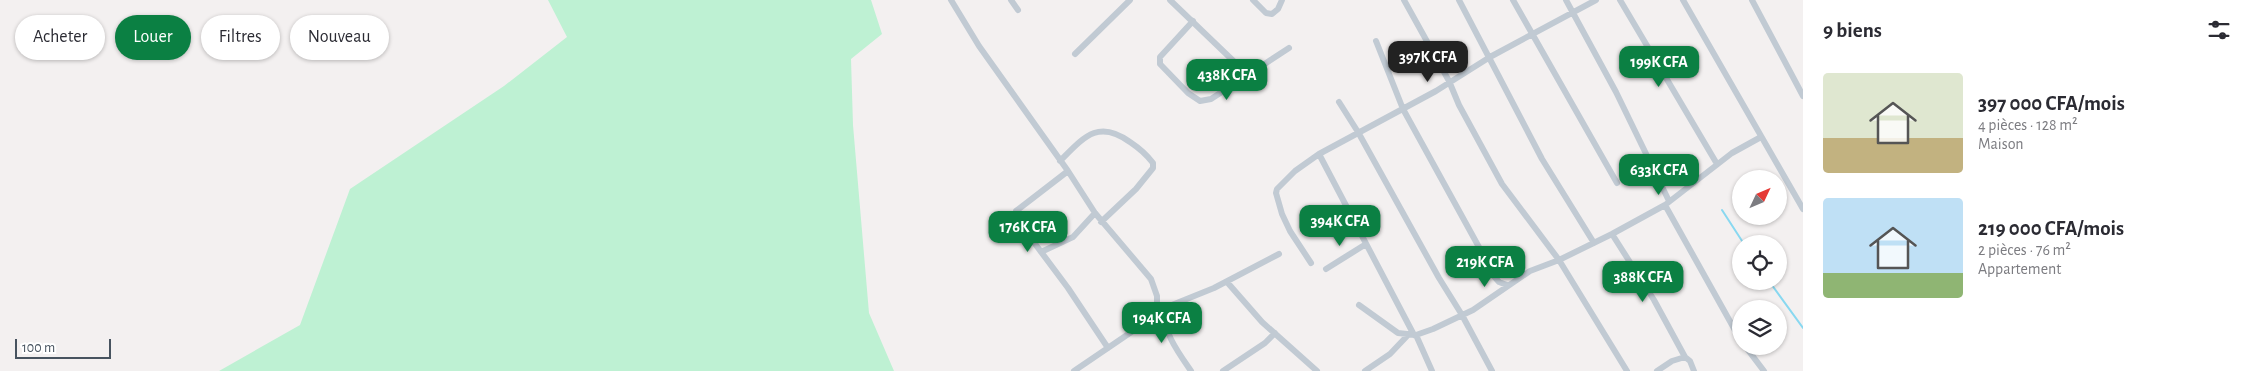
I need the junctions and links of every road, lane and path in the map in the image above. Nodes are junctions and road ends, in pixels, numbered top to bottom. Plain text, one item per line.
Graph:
1 (950, 0) edge
2 (1012, 0) edge
3 (1130, 0) edge
4 (1170, 0) edge
5 (1253, 0) edge
6 (1282, 0) edge
7 (1404, 0) edge
8 (1459, 0) edge
9 (1513, 0) edge
10 (1566, 0) edge
11 (1596, 0) edge
12 (1620, 0) edge
13 (1682, 0) edge
14 (1752, 0) edge
15 (1018, 10) dead end
16 (1572, 12) junction
17 (1193, 21) junction
18 (1532, 34) junction
19 (1376, 41) dead end
20 (1289, 48) dead end
21 (1075, 54) dead end
22 (1490, 57) junction
23 (1247, 74) junction
24 (1449, 81) junction
25 (1803, 96) edge
26 (1339, 102) dead end
27 (1402, 109) junction
28 (1358, 132) junction
29 (1761, 137) junction
30 (1318, 154) junction
31 (1060, 161) junction
32 (1718, 164) junction
33 (1068, 171) junction
34 (1617, 183) dead end
35 (1667, 203) junction
36 (1803, 210) edge
37 (1095, 213) junction
38 (1101, 222) junction
39 (1612, 234) junction
40 (1594, 243) junction
41 (1366, 244) junction
42 (1041, 252) junction
43 (1279, 254) dead end
44 (1559, 260) junction
45 (1311, 263) dead end
46 (1326, 269) dead end
47 (1227, 282) junction
48 (1507, 285) junction
49 (1359, 305) dead end
50 (1160, 309) junction
51 (1462, 314) junction
52 (1732, 324) edge
53 (1275, 333) junction
54 (1413, 335) junction
55 (1108, 348) junction
56 (1752, 355) edge
57 (1685, 357) junction
58 (1074, 371) edge
59 (1191, 371) edge
60 (1223, 371) edge
61 (1317, 371) edge
62 (1365, 371) edge
63 (1432, 371) edge
64 (1492, 371) edge
65 (1627, 371) edge
66 (1658, 371) edge
67 (1694, 371) edge
68 (1764, 371) edge

1 - 31 street
2 - 15 street
3 - 21 street
4 - 17 street
5 - 6 street
7 - 24 street
8 - 22 street
9 - 18 street
10 - 16 street
11 - 16 street
12 - 32 street
13 - 29 street
14 - 25 street
16 - 18 street
16 - 35 street
17 - 23 street
17 - 23 street
18 - 22 street
18 - 34 street
19 - 27 street
20 - 23 street
22 - 24 street
22 - 40 street
24 - 27 street
24 - 44 street
26 - 28 street
27 - 28 street
27 - 48 street
28 - 30 street
28 - 51 street
29 - 32 street
29 - 36 street
30 - 41 street
30 - 45 street
31 - 33 street
31 - 38 street
32 - 35 street
33 - 37 street
33 - 42 street
35 - 39 street
35 - 52 street
37 - 38 street
37 - 42 street
38 - 50 street
39 - 40 street
39 - 57 street
40 - 44 street
41 - 46 street
41 - 54 street
42 - 55 street
43 - 47 street
44 - 48 street
44 - 65 street
47 - 50 street
47 - 53 street
48 - 51 street
49 - 54 street
50 - 55 street
50 - 59 street
51 - 54 street
51 - 64 street
53 - 60 street
53 - 61 street
54 - 62 street
54 - 63 street
55 - 58 street
56 - 68 street
57 - 66 street
57 - 67 street

